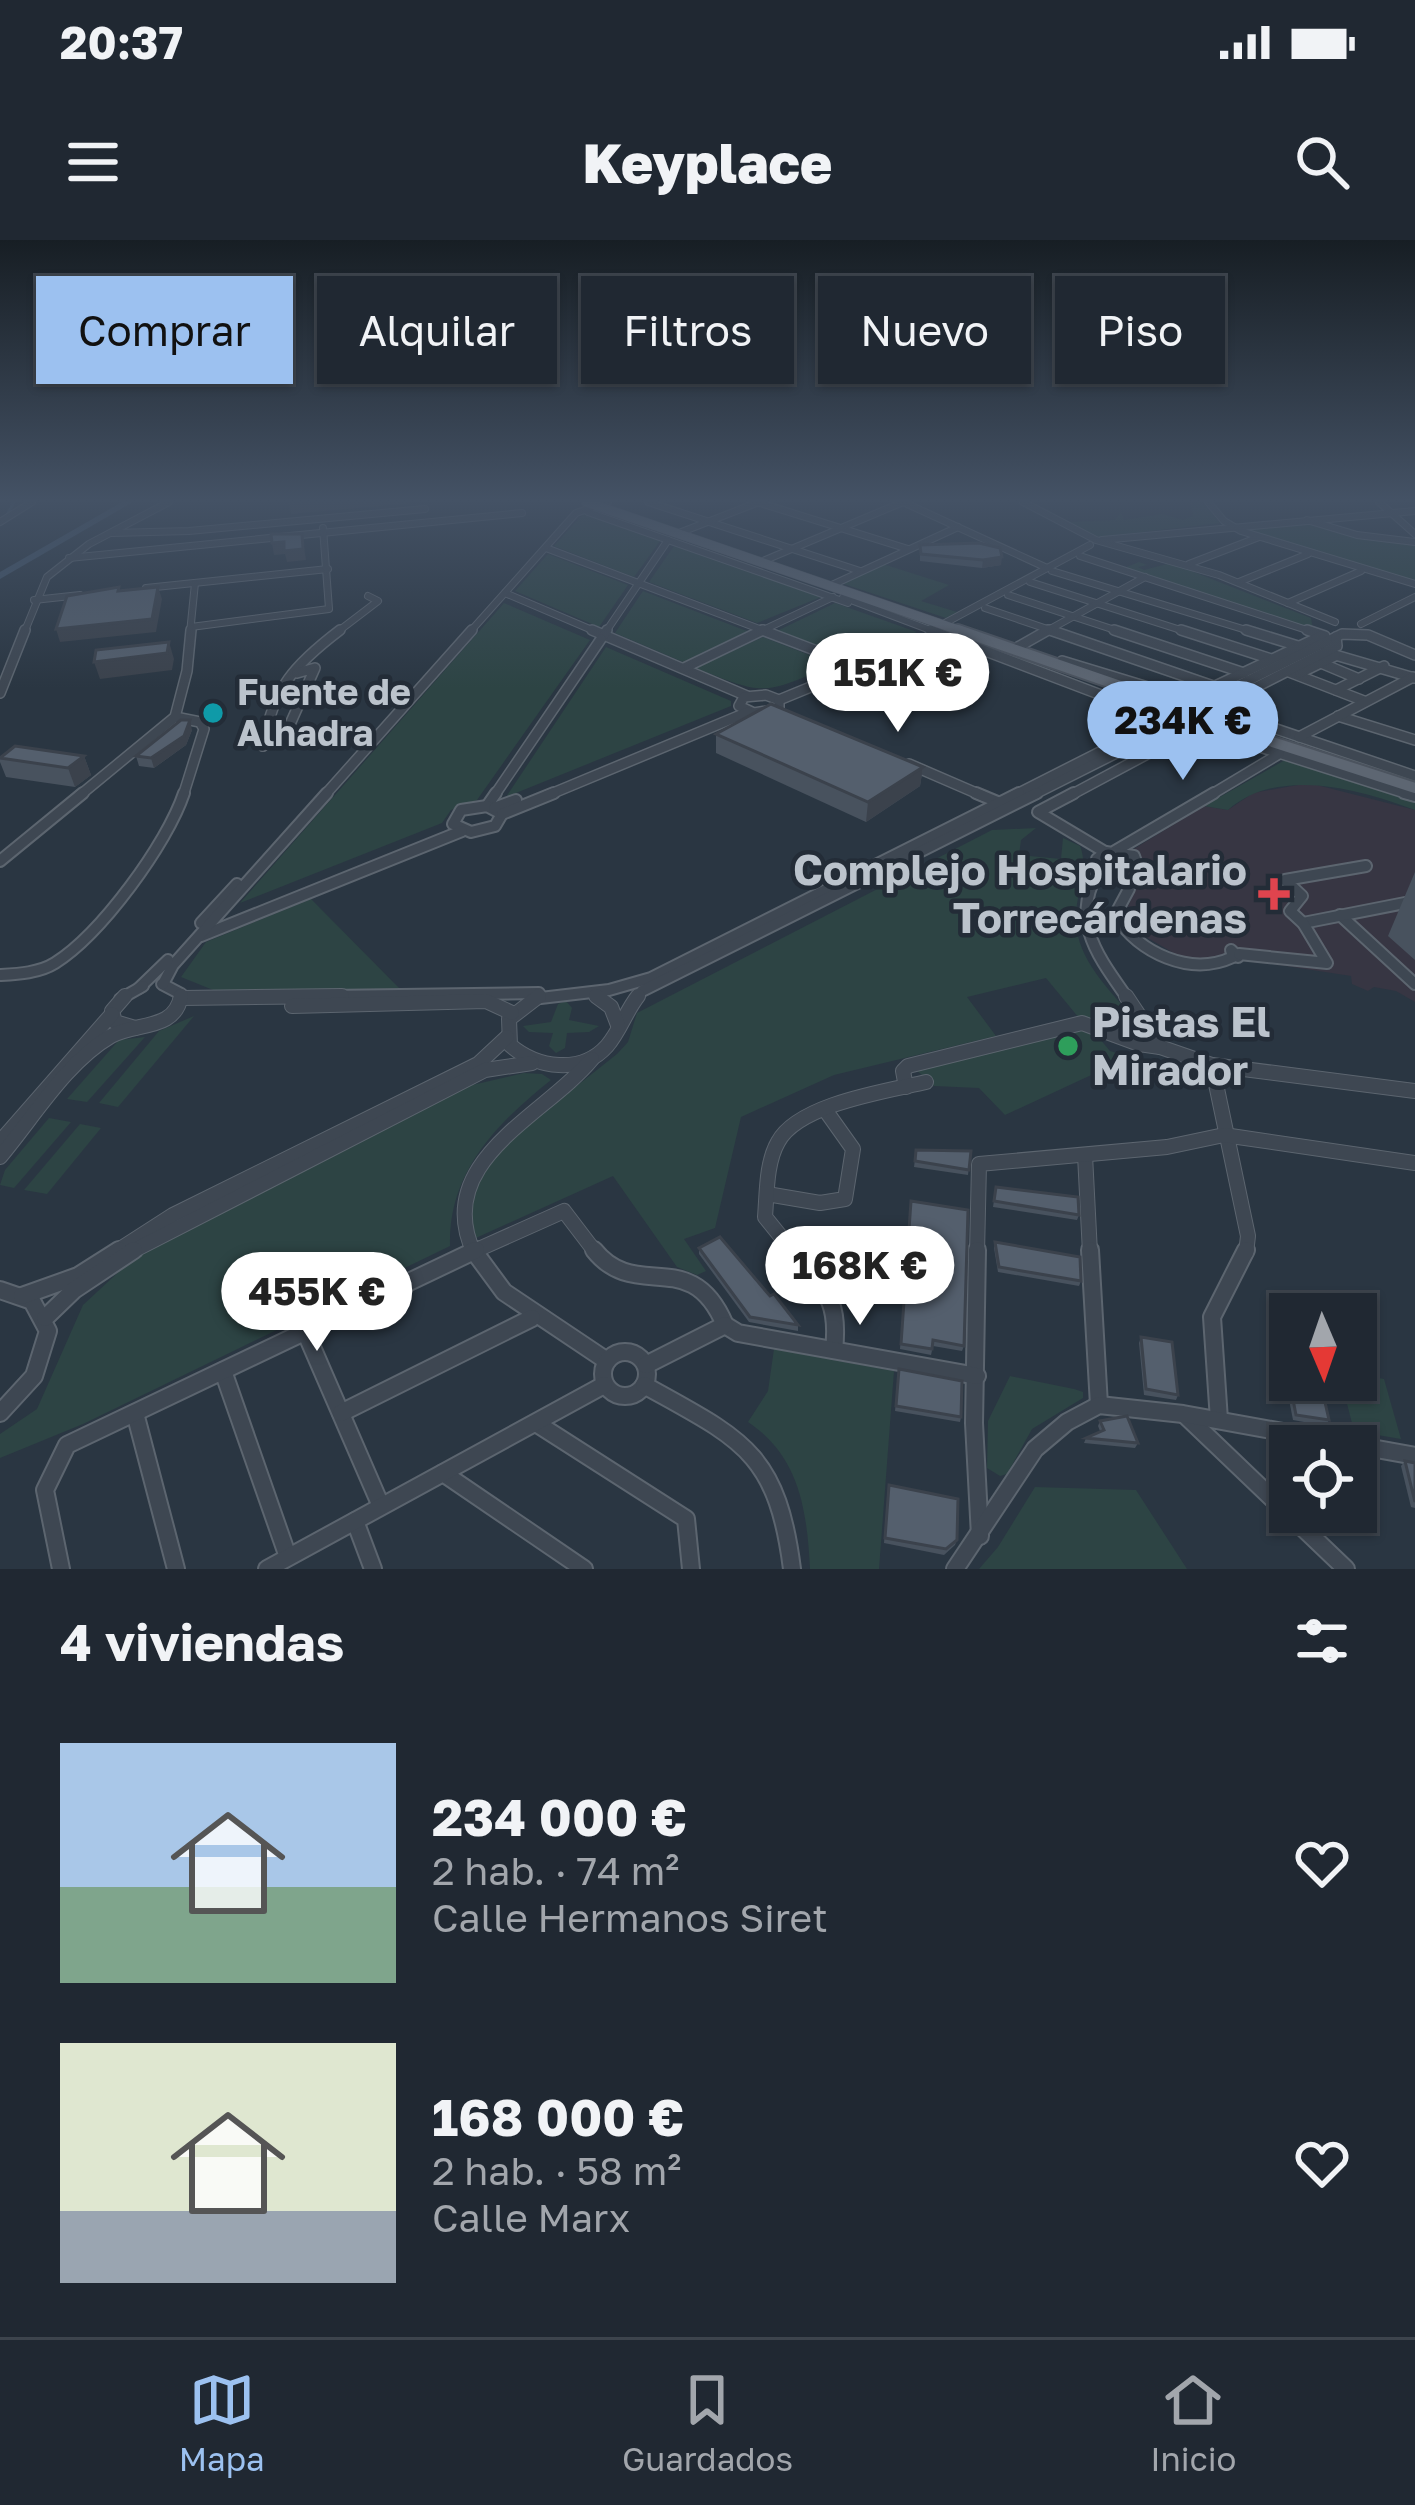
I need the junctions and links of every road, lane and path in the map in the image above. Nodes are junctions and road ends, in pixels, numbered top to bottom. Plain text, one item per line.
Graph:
1 (62, 564) edge
2 (327, 564) edge
3 (526, 564) edge
4 (531, 564) edge
5 (587, 564) edge
6 (652, 564) edge
7 (740, 564) edge
8 (751, 564) edge
9 (757, 564) edge
10 (772, 564) edge
11 (838, 564) edge
12 (875, 564) edge
13 (1039, 564) edge
14 (1059, 564) edge
15 (1061, 564) edge
16 (1104, 564) edge
17 (1129, 564) edge
18 (1183, 564) edge
19 (1283, 564) edge
20 (1339, 564) edge
21 (1187, 565) joint
22 (1122, 567) dead end
23 (328, 569) junction
24 (1050, 569) junction
25 (860, 571) junction
26 (1361, 571) junction
27 (1144, 577) junction
28 (1238, 582) junction
29 (1030, 583) junction
30 (196, 584) junction
31 (639, 584) junction
32 (1415, 584) edge
33 (832, 585) junction
34 (130, 590) edge
35 (1119, 591) junction
36 (86, 595) edge
37 (503, 595) junction
38 (1008, 595) junction
39 (368, 596) dead end
40 (838, 597) junction
41 (1415, 597) edge
42 (34, 600) junction
43 (1288, 603) junction
44 (1097, 604) junction
45 (985, 608) junction
46 (1073, 616) junction
47 (952, 622) junction
48 (1336, 622) junction
49 (1361, 624) junction
50 (191, 627) junction
51 (1050, 630) junction
52 (763, 631) junction
53 (933, 633) junction
54 (1368, 635) junction
55 (1334, 636) junction
56 (603, 637) junction
57 (1298, 646) junction
58 (1018, 647) junction
59 (1414, 654) edge
60 (1327, 657) junction
61 (1271, 659) junction
62 (851, 664) junction
63 (1384, 666) junction
64 (683, 668) junction
65 (1244, 673) junction
66 (1292, 673) junction
67 (1414, 678) edge
68 (287, 679) junction
69 (1359, 679) junction
70 (1216, 687) junction
71 (1336, 690) junction
72 (0, 693) edge
73 (1174, 695) junction
74 (1192, 697) junction
75 (1364, 701) junction
76 (745, 704) junction
77 (778, 708) junction
78 (1216, 712) junction
79 (1161, 713) junction
80 (1338, 716) junction
81 (175, 717) junction
82 (1198, 728) junction
83 (1299, 737) junction
84 (1415, 740) edge
85 (1279, 754) junction
86 (897, 762) edge
87 (1415, 786) edge
88 (996, 805) junction
89 (494, 809) junction
90 (457, 828) junction
91 (1110, 852) junction
92 (0, 861) edge
93 (1366, 866) dead end
94 (1101, 867) junction
95 (1126, 874) junction
96 (1415, 901) edge
97 (215, 913) junction
98 (1340, 916) junction
99 (1304, 923) junction
100 (198, 937) junction
101 (0, 975) edge
102 (163, 984) junction
103 (1415, 984) edge
104 (139, 988) junction
105 (542, 993) junction
106 (591, 993) junction
107 (182, 998) junction
108 (512, 1013) junction
109 (112, 1014) junction
110 (171, 1016) junction
111 (618, 1026) junction
112 (135, 1028) junction
113 (507, 1037) junction
114 (1160, 1046) junction
115 (594, 1056) junction
116 (542, 1063) junction
117 (1212, 1064) junction
118 (926, 1082) dead end
119 (906, 1087) junction
120 (1415, 1091) edge
121 (554, 1092) junction
122 (826, 1111) junction
123 (1224, 1135) junction
124 (0, 1142) edge
125 (1085, 1155) junction
126 (0, 1157) edge
127 (1415, 1162) edge
128 (767, 1194) junction
129 (471, 1253) junction
130 (0, 1291) edge
131 (22, 1296) junction
132 (46, 1318) junction
133 (532, 1318) junction
134 (725, 1324) junction
135 (305, 1331) junction
136 (834, 1350) junction
137 (607, 1361) junction
138 (223, 1370) junction
139 (645, 1375) junction
140 (977, 1376) junction
141 (604, 1385) junction
142 (1099, 1406) junction
143 (135, 1412) junction
144 (0, 1413) edge
145 (340, 1413) junction
146 (1183, 1414) junction
147 (1219, 1420) junction
148 (536, 1424) junction
149 (1415, 1456) edge
150 (443, 1473) junction
151 (380, 1506) junction
152 (355, 1521) junction
153 (980, 1536) junction
154 (288, 1557) junction
155 (61, 1569) edge
156 (176, 1569) edge
157 (267, 1569) edge
158 (373, 1569) edge
159 (584, 1569) edge
160 (691, 1569) edge
161 (792, 1569) edge
162 (955, 1569) edge
163 (1346, 1569) edge

1 - 42 street
2 - 23 street
3 - 97 street
4 - 37 street
5 - 31 street
6 - 31 street
7 - 40 street
8 - 40 main road
9 - 79 main road
10 - 33 street
11 - 25 street
12 - 25 street
13 - 24 street
14 - 24 street
15 - 24 street
16 - 27 street
17 - 22 street
18 - 21 street
19 - 28 street
20 - 26 street
21 - 28 street
23 - 30 street
23 - 50 street
24 - 29 street
24 - 35 street
24 - 47 street
25 - 33 street
26 - 32 street
26 - 43 street
27 - 35 street
27 - 55 street
28 - 43 street
29 - 38 street
29 - 44 street
30 - 34 street
30 - 50 street
31 - 52 street
31 - 56 street
33 - 47 street
35 - 44 street
35 - 57 street
36 - 42 street
37 - 56 street
37 - 97 street
38 - 45 street
38 - 46 street
39 - 68 street
40 - 52 street
40 - 53 street
40 - 79 main road
41 - 49 street
42 - 72 street
43 - 48 street
44 - 46 street
44 - 61 street
45 - 47 street
45 - 51 street
46 - 51 street
46 - 65 street
47 - 58 street
48 - 49 street
48 - 55 street
49 - 54 street
50 - 81 street
51 - 58 street
51 - 70 street
52 - 62 street
52 - 64 street
53 - 62 street
53 - 77 street
53 - 79 street
54 - 55 street
54 - 59 street
55 - 57 street
55 - 60 street
55 - 78 street
56 - 64 street
56 - 76 street
56 - 89 street
57 - 61 street
58 - 73 street
60 - 63 street
60 - 66 street
60 - 69 street
61 - 65 street
62 - 77 street
63 - 67 street
63 - 69 street
64 - 76 street
65 - 70 street
66 - 71 street
66 - 78 street
67 - 75 street
68 - 68 street
69 - 71 street
70 - 74 street
71 - 75 street
73 - 74 main road
73 - 79 main road
74 - 78 main road
75 - 80 street
76 - 77 street
76 - 77 street
76 - 89 street
78 - 82 main road
78 - 83 street
78 - 87 main road
79 - 82 main road
79 - 88 street
79 - 111 street
80 - 83 street
80 - 84 street
81 - 92 street
81 - 101 street
82 - 85 street
82 - 91 street
83 - 87 street
85 - 87 street
85 - 91 street
86 - 88 street
88 - 106 street
89 - 90 street
89 - 90 street
90 - 97 street
90 - 100 street
91 - 94 street
91 - 95 street
93 - 99 street
94 - 95 street
94 - 114 street
95 - 99 street
96 - 98 street
97 - 100 street
97 - 104 street
98 - 99 street
98 - 103 street
100 - 102 street
102 - 104 street
102 - 107 street
104 - 109 street
105 - 106 street
105 - 107 street
105 - 108 street
106 - 111 street
107 - 110 street
108 - 110 street
108 - 113 street
109 - 112 street
109 - 124 street
110 - 112 street
111 - 115 street
112 - 126 street
113 - 116 street
113 - 131 street
114 - 117 street
114 - 119 street
115 - 116 street
115 - 121 street
116 - 121 street
116 - 132 street
117 - 120 street
117 - 123 street
118 - 119 street
119 - 122 street
121 - 129 street
122 - 128 street
122 - 128 street
123 - 125 street
123 - 127 street
123 - 147 street
125 - 140 street
125 - 142 street
128 - 136 street
129 - 133 street
129 - 134 street
129 - 135 street
130 - 131 street
131 - 132 street
132 - 144 street
133 - 137 street
133 - 145 street
134 - 136 street
134 - 139 street
135 - 138 street
135 - 145 street
136 - 140 street
137 - 139 street
137 - 141 street
138 - 143 street
138 - 154 street
139 - 141 street
139 - 161 street
140 - 153 street
141 - 148 street
142 - 146 street
142 - 153 street
143 - 155 street
143 - 156 street
145 - 151 street
146 - 147 street
146 - 163 street
147 - 149 street
148 - 150 street
148 - 160 street
150 - 151 street
150 - 159 street
151 - 152 street
152 - 154 street
152 - 158 street
153 - 162 street
154 - 157 street

